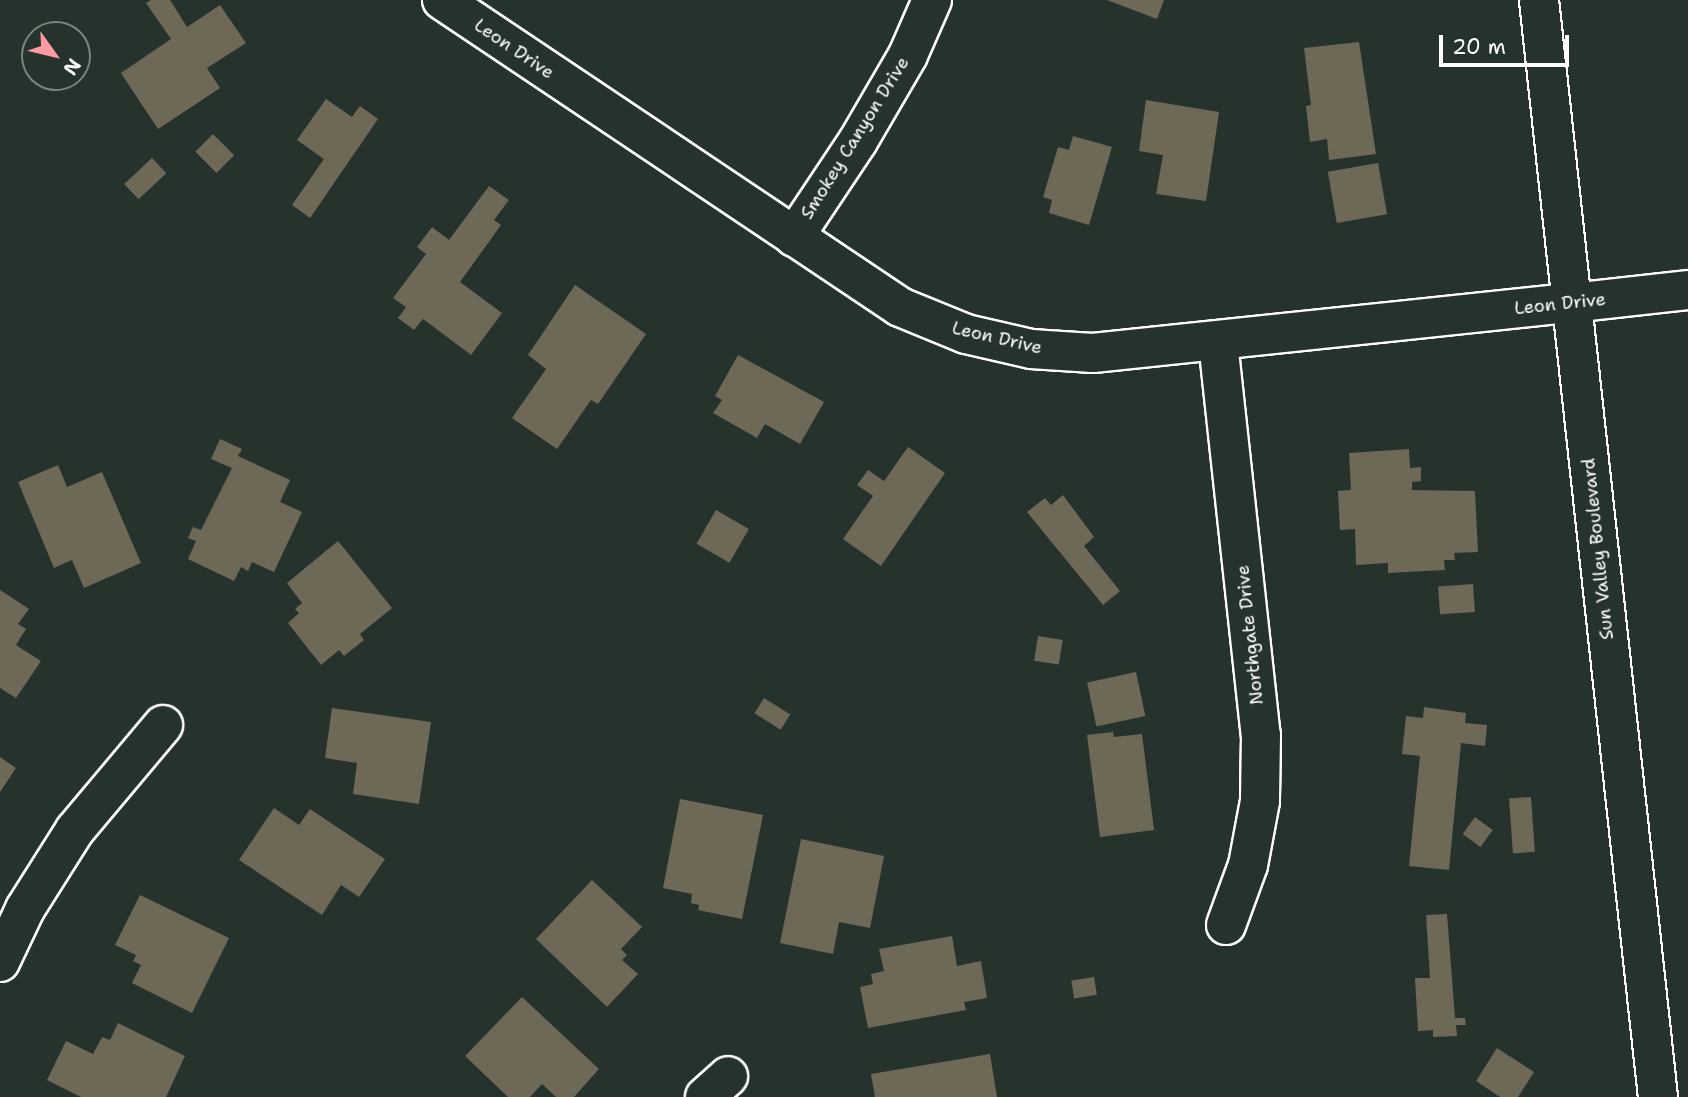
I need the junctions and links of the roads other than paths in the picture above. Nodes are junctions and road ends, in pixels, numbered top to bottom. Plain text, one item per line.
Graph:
1 (442, 0) edge
2 (932, 0) edge
3 (1539, 0) edge
4 (794, 237) junction
5 (1688, 290) edge
6 (1571, 303) junction
7 (1218, 342) junction
8 (163, 725) dead end
9 (1226, 925) dead end
10 (0, 962) edge
11 (1658, 1097) edge

1 - 4 street, Leon Drive
2 - 4 street, Smokey Canyon Drive
3 - 6 street, Sun Valley Boulevard
4 - 7 street, Leon Drive
5 - 6 street, Leon Drive
6 - 7 street, Leon Drive
6 - 11 street, Sun Valley Boulevard
7 - 9 street, Northgate Drive
8 - 10 street

